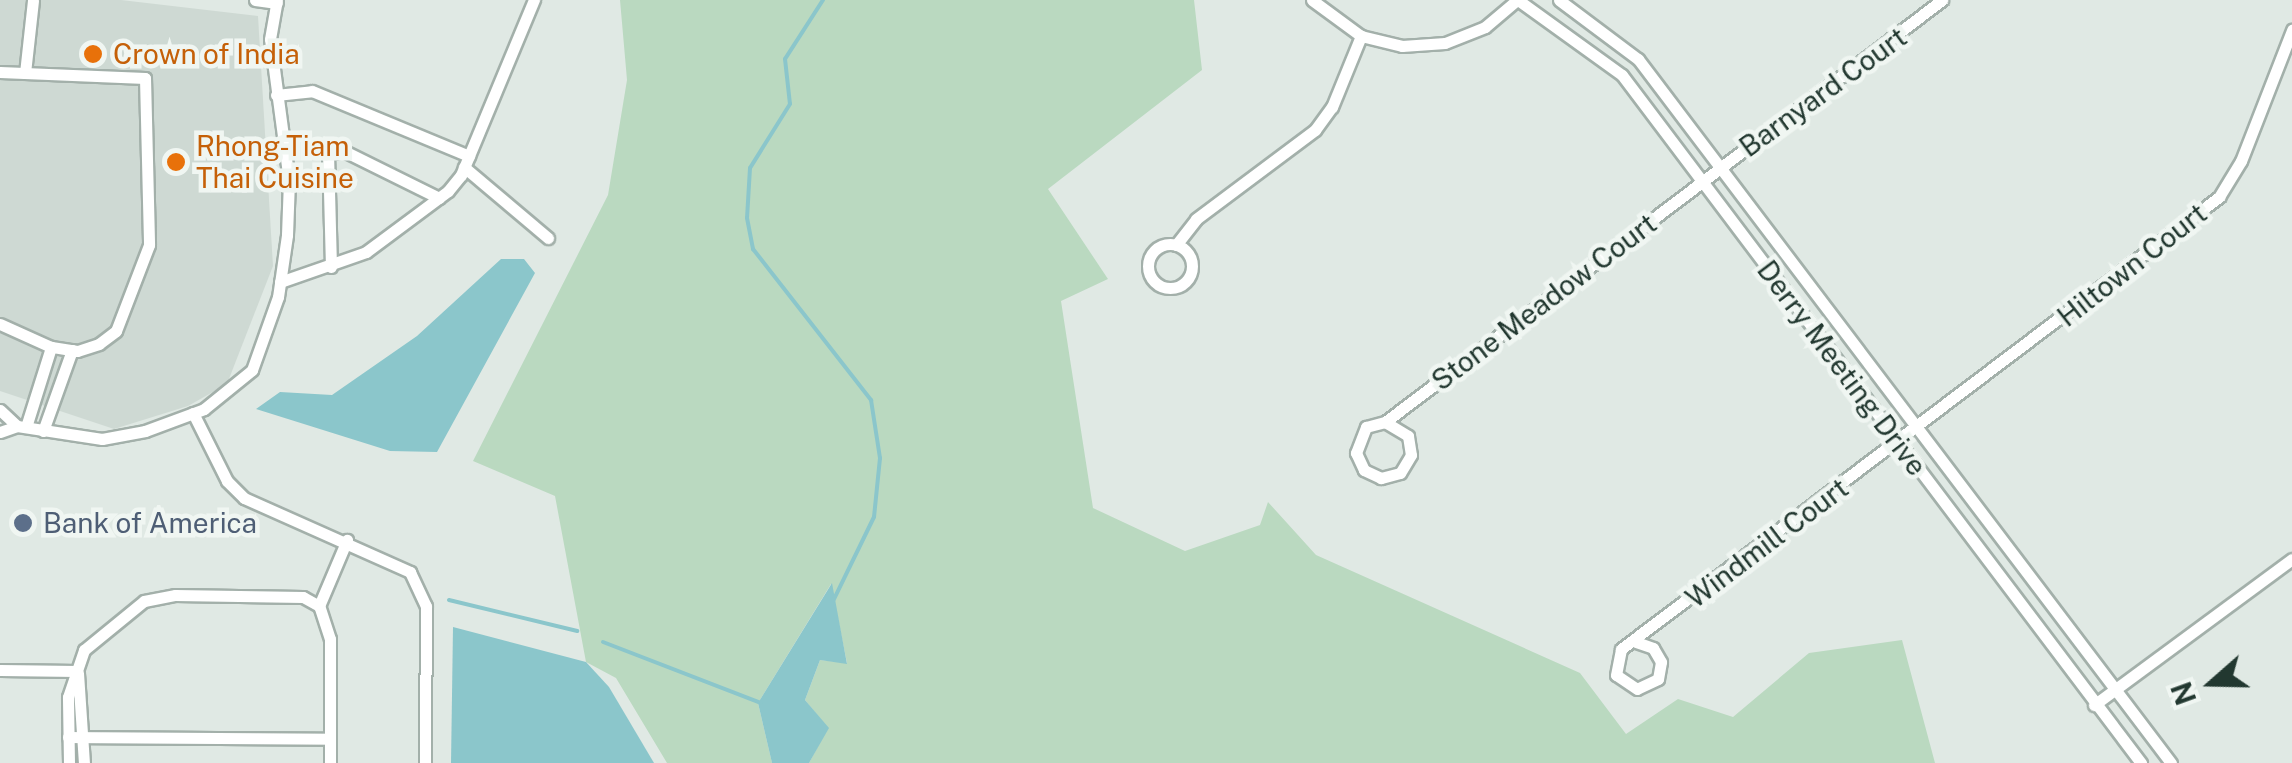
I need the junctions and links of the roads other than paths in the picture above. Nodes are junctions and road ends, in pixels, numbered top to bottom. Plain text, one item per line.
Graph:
1 (33, 0) edge
2 (256, 0) edge
3 (534, 0) edge
4 (1312, 0) edge
5 (1517, 0) edge
6 (1559, 0) edge
7 (1942, 0) edge
8 (277, 1) edge
9 (2292, 30) edge
10 (1361, 36) junction
11 (0, 72) edge
12 (24, 73) junction
13 (276, 95) junction
14 (466, 162) junction
15 (1720, 168) junction
16 (1702, 182) junction
17 (439, 198) junction
18 (548, 238) dead end
19 (1176, 245) dead end
20 (331, 267) junction
21 (280, 282) junction
22 (0, 324) edge
23 (51, 347) junction
24 (72, 350) junction
25 (0, 410) edge
26 (193, 413) junction
27 (1385, 422) junction
28 (21, 426) junction
29 (1916, 428) junction
30 (42, 431) junction
31 (0, 432) edge
32 (1898, 443) junction
33 (347, 540) junction
34 (2292, 559) edge
35 (319, 606) junction
36 (1636, 642) junction
37 (0, 670) edge
38 (77, 671) junction
39 (2112, 692) junction
40 (2094, 705) junction
41 (68, 737) junction
42 (84, 737) junction
43 (329, 740) junction
44 (69, 763) edge
45 (84, 763) edge
46 (330, 763) edge
47 (425, 763) edge
48 (2141, 763) edge
49 (2171, 763) edge

1 - 12 street
2 - 8 street
3 - 14 street
4 - 10 street
5 - 10 street
5 - 16 street, Derry Meeting Drive
6 - 15 street, Derry Meeting Drive
7 - 15 street, Barnyard Court
8 - 13 street
9 - 29 street, Hiltown Court
10 - 19 street
11 - 12 street
12 - 24 street
13 - 14 street
13 - 21 street
14 - 17 street
14 - 18 street
15 - 16 street, Barnyard Court
15 - 29 street, Derry Meeting Drive
16 - 27 street, Stone Meadow Court
16 - 32 street, Derry Meeting Drive
17 - 20 street
17 - 20 street
20 - 21 street
21 - 26 street
22 - 23 street
23 - 24 street
23 - 28 street
24 - 30 street
25 - 28 street
26 - 30 street
26 - 33 street
27 - 27 street, Stone Meadow Court
28 - 30 street
28 - 31 street
29 - 32 street, Hiltown Court
29 - 39 street, Derry Meeting Drive
32 - 36 street, Windmill Court
32 - 40 street, Derry Meeting Drive
33 - 35 street
33 - 47 street
34 - 39 street
35 - 38 street
35 - 43 street
36 - 36 street, Windmill Court
37 - 38 street
38 - 41 street
38 - 42 street
39 - 40 street
39 - 49 street, Derry Meeting Drive
40 - 48 street, Derry Meeting Drive
41 - 42 street
41 - 44 street
42 - 43 street
42 - 45 street
43 - 46 street

